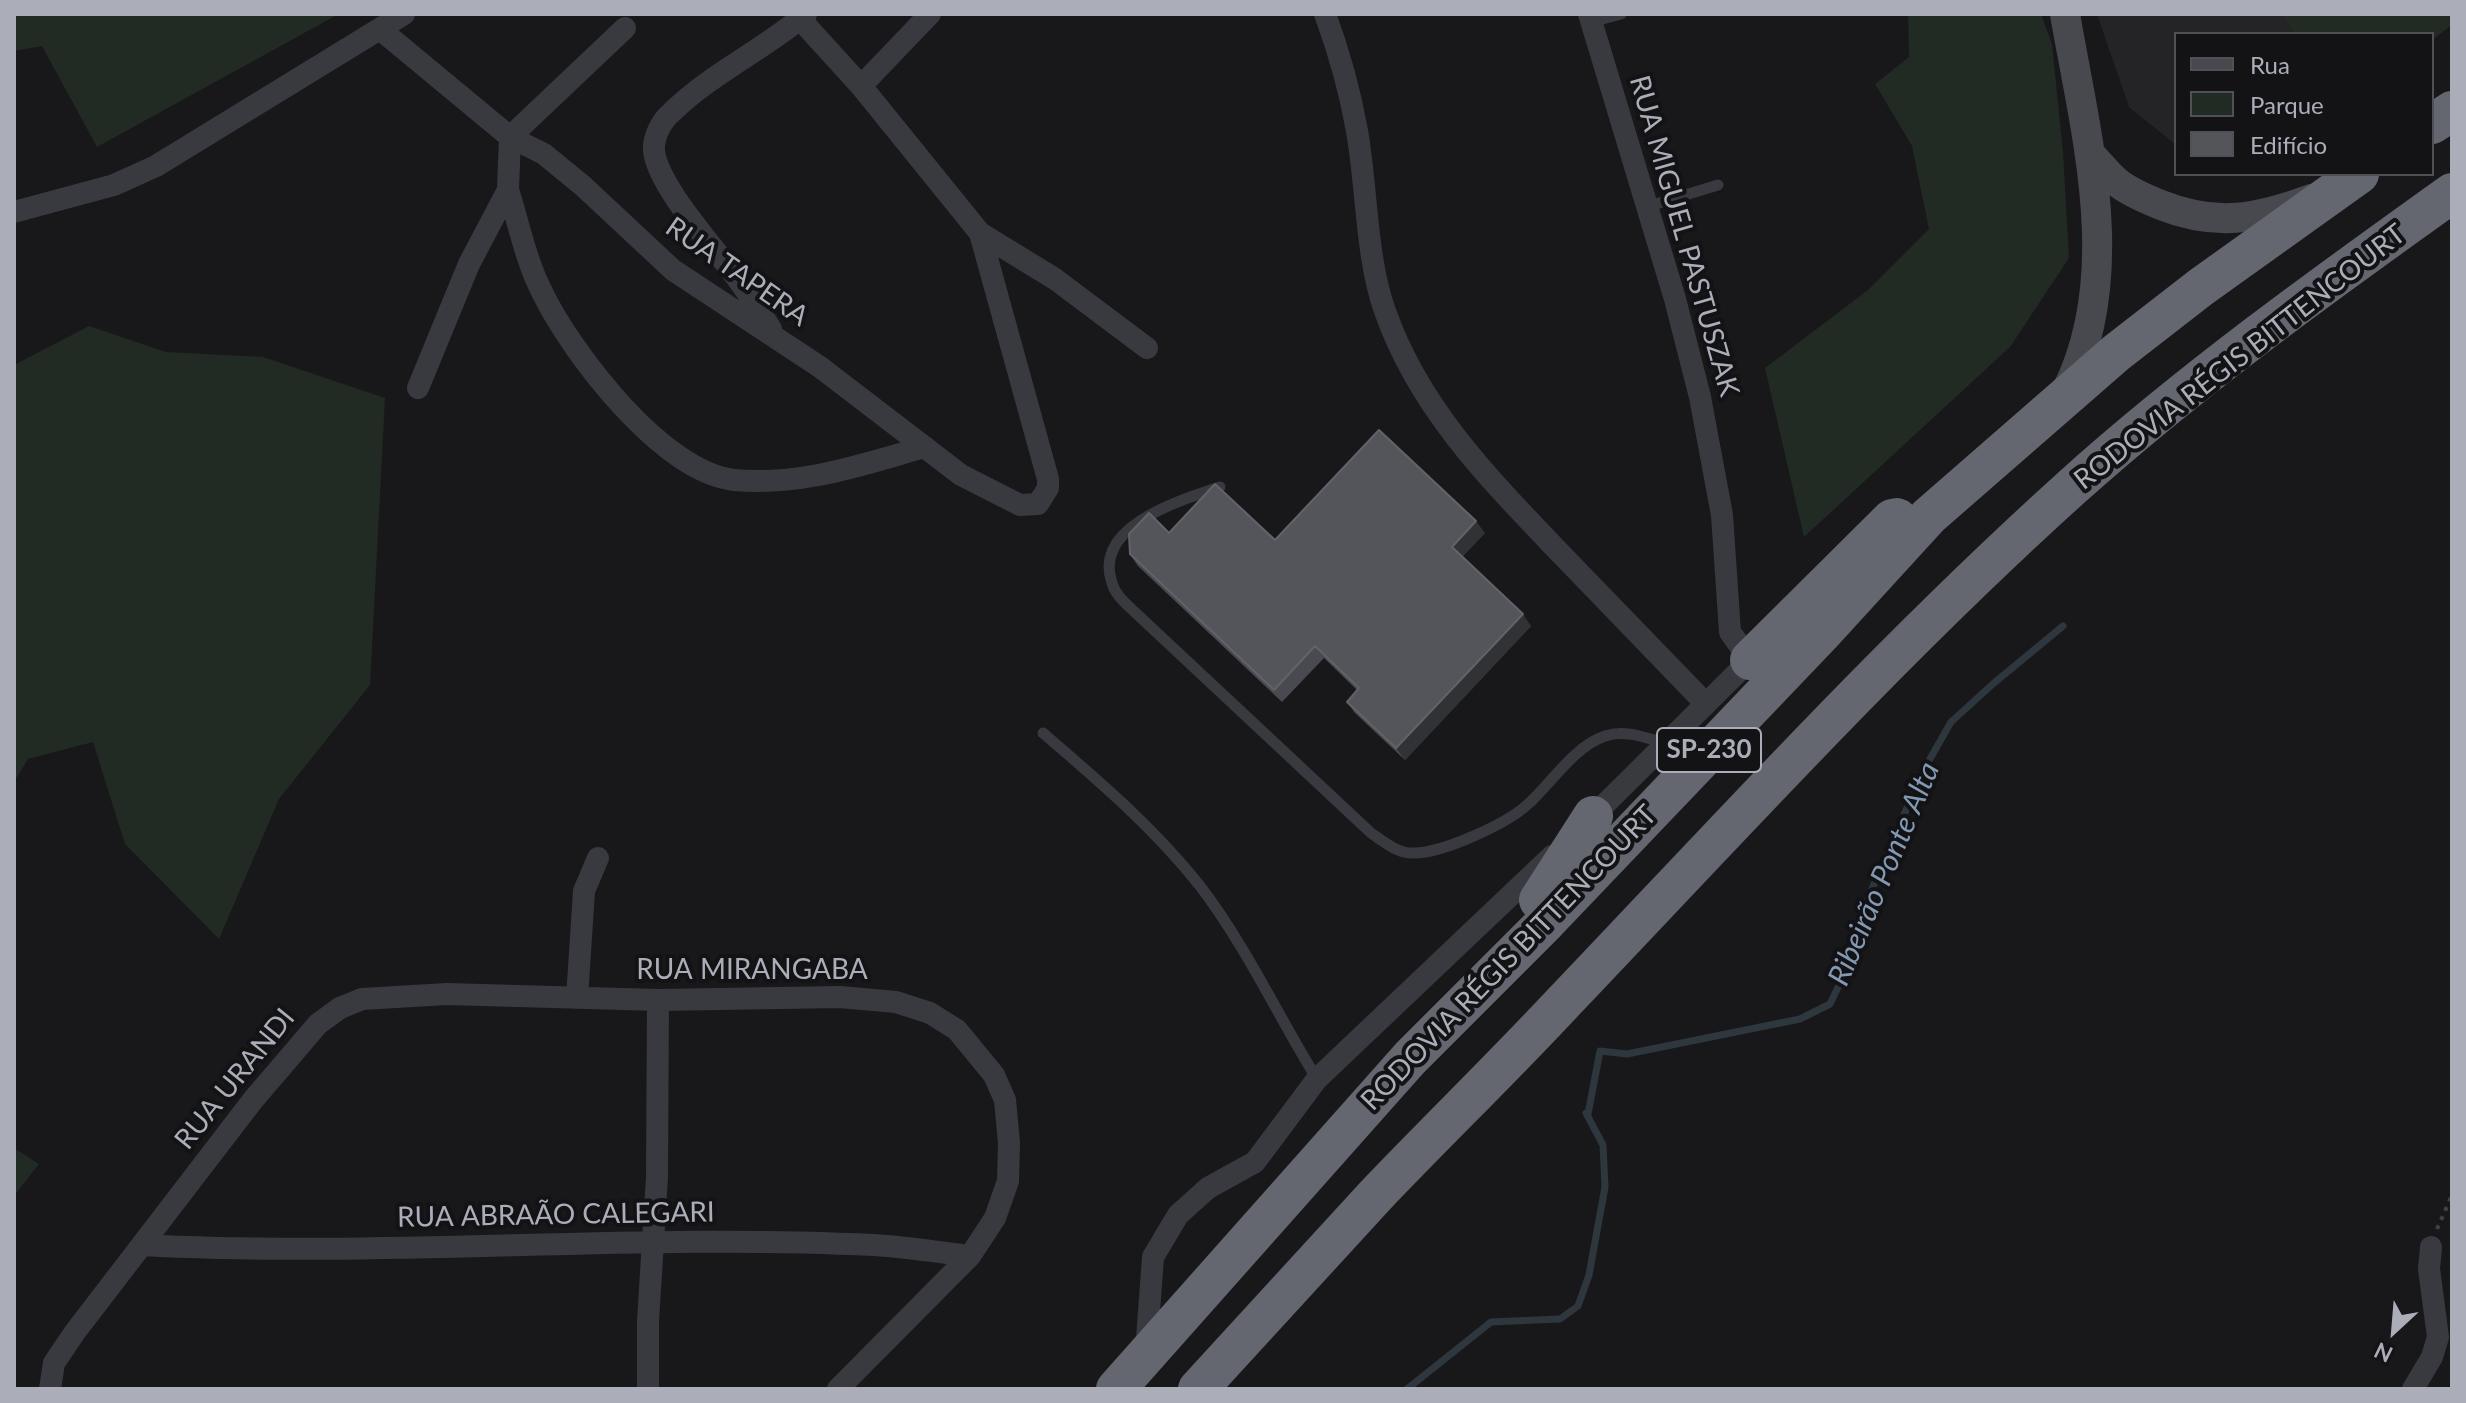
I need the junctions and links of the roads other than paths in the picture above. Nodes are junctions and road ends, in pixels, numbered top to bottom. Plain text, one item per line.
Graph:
1 (404, 14) edge
2 (930, 14) edge
3 (1325, 14) edge
4 (1621, 14) edge
5 (2065, 14) edge
6 (803, 16) edge
7 (1590, 18) edge
8 (625, 28) dead end
9 (381, 30) junction
10 (861, 86) junction
11 (2452, 111) edge
12 (2434, 123) edge
13 (510, 137) junction
14 (2091, 155) junction
15 (2347, 182) edge
16 (1718, 185) dead end
17 (508, 190) junction
18 (2452, 193) edge
19 (1646, 207) junction
20 (14, 212) edge
21 (980, 233) junction
22 (776, 336) junction
23 (1147, 348) dead end
24 (418, 388) dead end
25 (2064, 397) junction
26 (925, 447) junction
27 (1220, 487) edge
28 (1929, 516) junction
29 (1750, 660) junction
30 (1706, 704) junction
31 (1043, 733) dead end
32 (1666, 744) junction
33 (1593, 816) junction
34 (598, 858) dead end
35 (577, 998) junction
36 (658, 1000) junction
37 (1410, 1058) junction
38 (1317, 1079) junction
39 (652, 1244) junction
40 (142, 1245) junction
41 (2431, 1247) road end
42 (970, 1256) junction
43 (1146, 1355) junction
44 (50, 1389) edge
45 (648, 1389) edge
46 (838, 1389) edge
47 (1116, 1389) edge
48 (1198, 1389) edge
49 (2413, 1389) edge

1 - 9 street
2 - 10 street
3 - 30 street
4 - 7 lane
5 - 14 main road
6 - 10 street
6 - 22 street
7 - 19 street, RUA MIGUEL PASTUSZAK
8 - 13 street
9 - 13 street, RUA TAPERA
9 - 20 street
10 - 21 street
11 - 12 highway
13 - 17 street
13 - 22 street, RUA TAPERA
14 - 15 main road
14 - 25 main road
15 - 25 highway, RODOVIA RÉGIS BITTENCOURT / SP-230
16 - 19 lane
17 - 24 street
17 - 26 street
18 - 48 highway, RODOVIA RÉGIS BITTENCOURT / SP-230
19 - 29 street, RUA MIGUEL PASTUSZAK
21 - 23 street
21 - 26 street, RUA TAPERA
22 - 26 street, RUA TAPERA
25 - 28 highway, RODOVIA RÉGIS BITTENCOURT / SP-230
27 - 32 lane
28 - 29 highway
28 - 37 highway, RODOVIA RÉGIS BITTENCOURT / SP-230
29 - 30 street
30 - 32 street
31 - 38 lane
32 - 33 street
33 - 37 highway
33 - 38 street
34 - 35 street
35 - 36 street, RUA MIRANGABA
35 - 40 street, RUA URANDI
36 - 39 street
36 - 42 street, RUA MIRANGABA
37 - 43 highway, RODOVIA RÉGIS BITTENCOURT / SP-230
38 - 43 street
39 - 40 street, RUA ABRAÃO CALEGARI
39 - 42 street, RUA ABRAÃO CALEGARI
39 - 45 street
40 - 44 street, RUA URANDI
41 - 49 street
42 - 46 street, RUA MIRANGABA
43 - 47 highway, RODOVIA RÉGIS BITTENCOURT / SP-230

